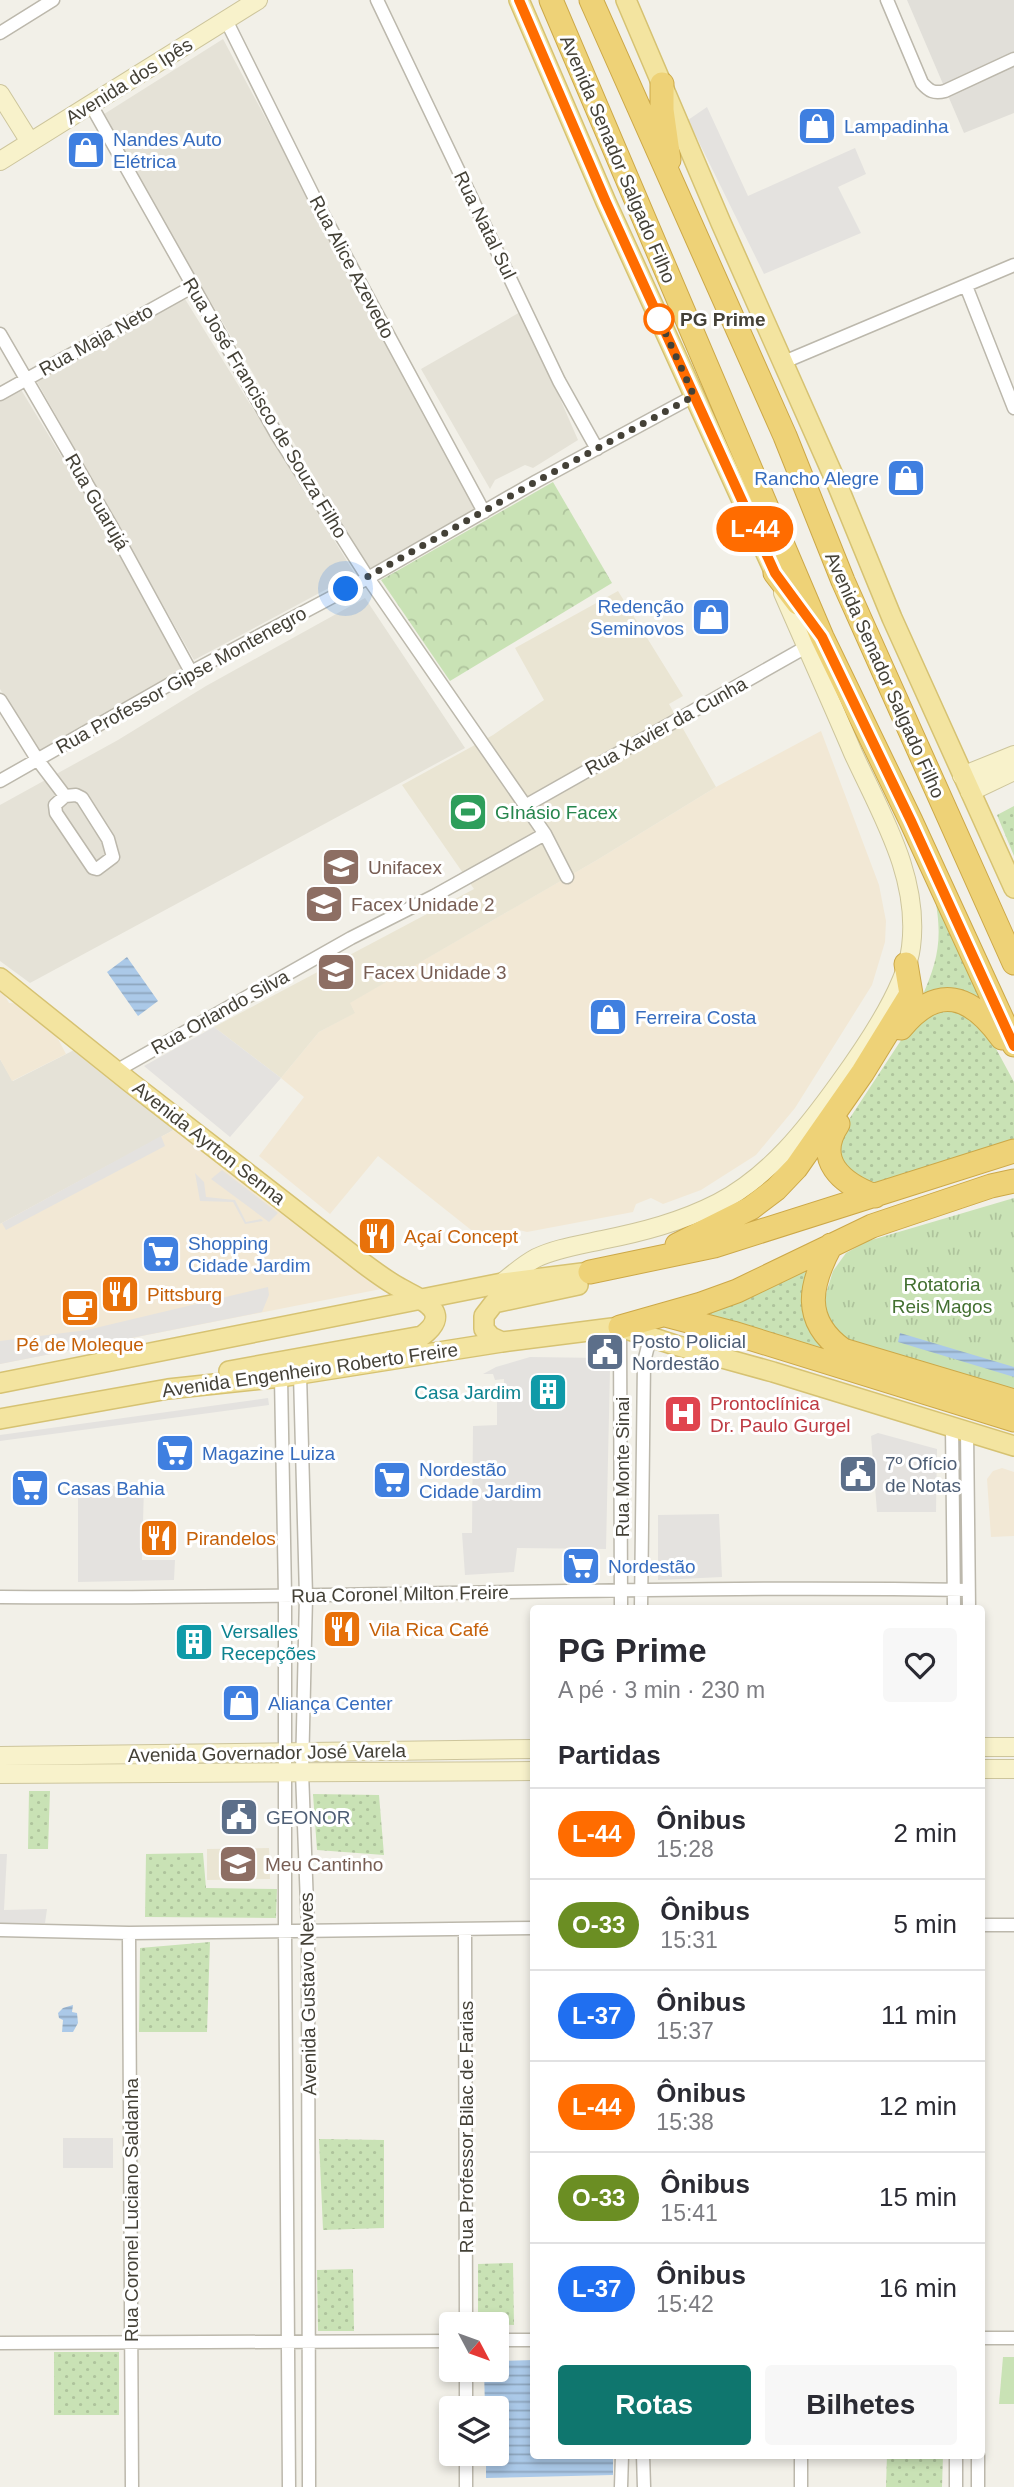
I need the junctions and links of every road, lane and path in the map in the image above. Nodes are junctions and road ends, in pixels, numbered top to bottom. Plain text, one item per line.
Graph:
1 (53, 0) edge
2 (258, 0) edge
3 (376, 0) edge
4 (519, 0) edge
5 (551, 0) edge
6 (591, 0) edge
7 (626, 0) edge
8 (887, 0) edge
9 (226, 20) junction
10 (0, 33) edge
11 (1014, 59) edge
12 (662, 84) junction
13 (0, 94) edge
14 (92, 105) junction
15 (30, 142) junction
16 (0, 161) edge
17 (672, 187) junction
18 (1014, 265) edge
19 (966, 286) junction
20 (192, 287) junction
21 (0, 334) edge
22 (783, 362) junction
23 (27, 378) junction
24 (0, 394) edge
25 (694, 396) junction
26 (1014, 408) edge
27 (597, 449) junction
28 (484, 512) junction
29 (775, 573) joint
30 (368, 578) junction
31 (814, 642) junction
32 (191, 672) junction
33 (0, 700) edge
34 (1014, 755) edge
35 (37, 760) junction
36 (1014, 771) edge
37 (0, 781) edge
38 (966, 784) junction
39 (65, 796) junction
40 (525, 806) junction
41 (545, 834) junction
42 (567, 877) dead end
43 (1014, 888) edge
44 (1014, 963) edge
45 (904, 970) junction
46 (0, 978) edge
47 (1014, 1045) edge
48 (1014, 1057) edge
49 (116, 1071) junction
50 (1014, 1152) edge
51 (1014, 1181) edge
52 (875, 1196) junction
53 (831, 1245) junction
54 (638, 1263) junction
55 (590, 1272) joint
56 (502, 1283) junction
57 (424, 1300) junction
58 (662, 1315) junction
59 (620, 1326) junction
60 (652, 1338) junction
61 (502, 1342) junction
62 (621, 1361) junction
63 (644, 1362) junction
64 (291, 1376) junction
65 (0, 1383) edge
66 (168, 1389) junction
67 (1014, 1401) edge
68 (0, 1419) edge
69 (1014, 1420) edge
70 (959, 1429) junction
71 (1014, 1446) edge
72 (304, 1484) junction
73 (284, 1486) junction
74 (622, 1540) junction
75 (641, 1542) junction
76 (641, 1589) junction
77 (621, 1590) junction
78 (954, 1590) junction
79 (968, 1590) junction
80 (285, 1596) junction
81 (306, 1596) junction
82 (0, 1597) edge
83 (621, 1605) edge
84 (641, 1605) edge
85 (954, 1605) edge
86 (969, 1605) edge
87 (985, 1747) edge
88 (1014, 1747) edge
89 (530, 1749) edge
90 (294, 1753) junction
91 (0, 1756) edge
92 (985, 1769) edge
93 (1014, 1769) edge
94 (530, 1771) edge
95 (293, 1772) junction
96 (0, 1774) edge
97 (985, 1925) edge
98 (1014, 1925) edge
99 (530, 1928) edge
100 (0, 1930) edge
101 (465, 1930) junction
102 (285, 1931) junction
103 (308, 1931) junction
104 (129, 1933) junction
105 (466, 2312) edge
106 (985, 2338) edge
107 (1014, 2338) edge
108 (509, 2340) edge
109 (530, 2340) edge
110 (289, 2341) junction
111 (310, 2341) junction
112 (439, 2341) edge
113 (132, 2342) junction
114 (0, 2343) edge
115 (622, 2459) edge
116 (643, 2459) edge
117 (801, 2459) edge
118 (956, 2459) edge
119 (978, 2459) edge
120 (466, 2466) edge
121 (132, 2487) edge
122 (289, 2487) edge
123 (309, 2487) edge
124 (466, 2487) edge
125 (621, 2487) edge
126 (644, 2487) edge
127 (801, 2487) edge
128 (957, 2487) edge
129 (978, 2487) edge

1 - 10 street
2 - 9 street, Avenida dos Ipês
3 - 27 street, Rua Natal Sul
4 - 25 main road, Avenida Senador Salgado Filho
5 - 31 highway, Avenida Senador Salgado Filho
6 - 17 highway, Avenida Senador Salgado Filho
7 - 12 main road, Avenida Senador Salgado Filho
8 - 11 street
9 - 14 street, Avenida dos Ipês
9 - 28 street, Rua Alice Azevedo
12 - 17 highway
12 - 22 main road, Avenida Senador Salgado Filho
13 - 15 street
14 - 15 street, Avenida dos Ipês
14 - 20 street, Rua José Francisco de Souza Filho
15 - 16 street, Avenida dos Ipês
17 - 44 highway, Avenida Senador Salgado Filho
18 - 19 street
19 - 22 street
19 - 26 street
20 - 23 street, Rua Maja Neto
20 - 30 street, Rua José Francisco de Souza Filho
21 - 23 street, Rua Guarujá
22 - 38 main road, Avenida Senador Salgado Filho
23 - 24 street, Rua Maja Neto
23 - 32 street, Rua Guarujá
25 - 27 street, Rua Professor Gipse Montenegro
25 - 29 main road, Avenida Senador Salgado Filho
27 - 28 street, Rua Professor Gipse Montenegro
28 - 30 street, Rua Professor Gipse Montenegro
29 - 31 highway
30 - 32 street, Rua Professor Gipse Montenegro
30 - 40 street, Rua José Francisco de Souza Filho
31 - 40 street, Rua Xavier da Cunha
31 - 45 street, Avenida Senador Salgado Filho
31 - 47 highway, Avenida Senador Salgado Filho
32 - 35 street, Rua Professor Gipse Montenegro
33 - 35 street
34 - 38 street
35 - 37 street, Rua Professor Gipse Montenegro
35 - 39 street
36 - 38 street
38 - 43 main road, Avenida Senador Salgado Filho
39 - 39 street
40 - 41 street, Rua José Francisco de Souza Filho
41 - 42 street, Rua José Francisco de Souza Filho
41 - 49 street, Rua Orlando Silva
45 - 54 highway
45 - 56 street, Avenida Engenheiro Roberto Freire
46 - 49 main road, Avenida Ayrton Senna
48 - 52 highway
49 - 57 main road, Avenida Ayrton Senna
50 - 52 highway
51 - 53 highway
52 - 54 highway
53 - 58 highway
53 - 67 highway
54 - 55 highway
54 - 61 main road
55 - 56 main road, Avenida Engenheiro Roberto Freire
56 - 57 main road, Avenida Engenheiro Roberto Freire
57 - 65 main road, Avenida Engenheiro Roberto Freire
57 - 66 main road
58 - 59 highway
58 - 69 highway
59 - 60 main road
59 - 61 main road, Avenida Engenheiro Roberto Freire
59 - 62 street, Rua Monte Sinai
60 - 63 street, Rua Monte Sinai
60 - 70 main road
61 - 64 main road, Avenida Engenheiro Roberto Freire
62 - 63 street
62 - 74 street, Rua Monte Sinai
63 - 75 street, Rua Monte Sinai
64 - 66 main road, Avenida Engenheiro Roberto Freire
64 - 72 street, Avenida Gustavo Neves
64 - 73 street, Avenida Gustavo Neves
66 - 68 main road, Avenida Engenheiro Roberto Freire
70 - 71 main road
70 - 78 street
70 - 79 street
72 - 73 street
72 - 81 street, Avenida Gustavo Neves
73 - 80 street, Avenida Gustavo Neves
74 - 75 street
74 - 77 street, Rua Monte Sinai
75 - 76 street, Rua Monte Sinai
76 - 77 street, Rua Coronel Milton Freire
76 - 78 street, Rua Coronel Milton Freire
76 - 84 street, Rua Monte Sinai
77 - 81 street, Rua Coronel Milton Freire
77 - 83 street, Rua Monte Sinai
78 - 79 street, Rua Coronel Milton Freire
78 - 85 street
79 - 86 street
80 - 81 street, Rua Coronel Milton Freire
80 - 82 street, Rua Coronel Milton Freire
80 - 90 street, Avenida Gustavo Neves
81 - 90 street, Avenida Gustavo Neves
87 - 88 street
89 - 90 street, Avenida Governador José Varela
90 - 91 street, Avenida Governador José Varela
90 - 95 street, Avenida Gustavo Neves
92 - 93 street
94 - 95 street, Avenida Governador José Varela
95 - 96 street, Avenida Governador José Varela
95 - 102 street, Avenida Gustavo Neves
95 - 103 street, Avenida Gustavo Neves
97 - 98 street
99 - 101 street
100 - 104 street
101 - 103 street
101 - 105 street, Rua Professor Bilac de Farias
102 - 103 street
102 - 104 street
102 - 110 street, Avenida Gustavo Neves
103 - 111 street, Avenida Gustavo Neves
104 - 113 street, Rua Coronel Luciano Saldanha
106 - 107 street
108 - 109 street
110 - 111 street
110 - 113 street
110 - 122 street, Avenida Gustavo Neves
111 - 112 street
111 - 123 street, Avenida Gustavo Neves
113 - 114 street
113 - 121 street, Rua Coronel Luciano Saldanha
115 - 125 street
116 - 126 street
117 - 127 street
118 - 128 street
119 - 129 street
120 - 124 street

